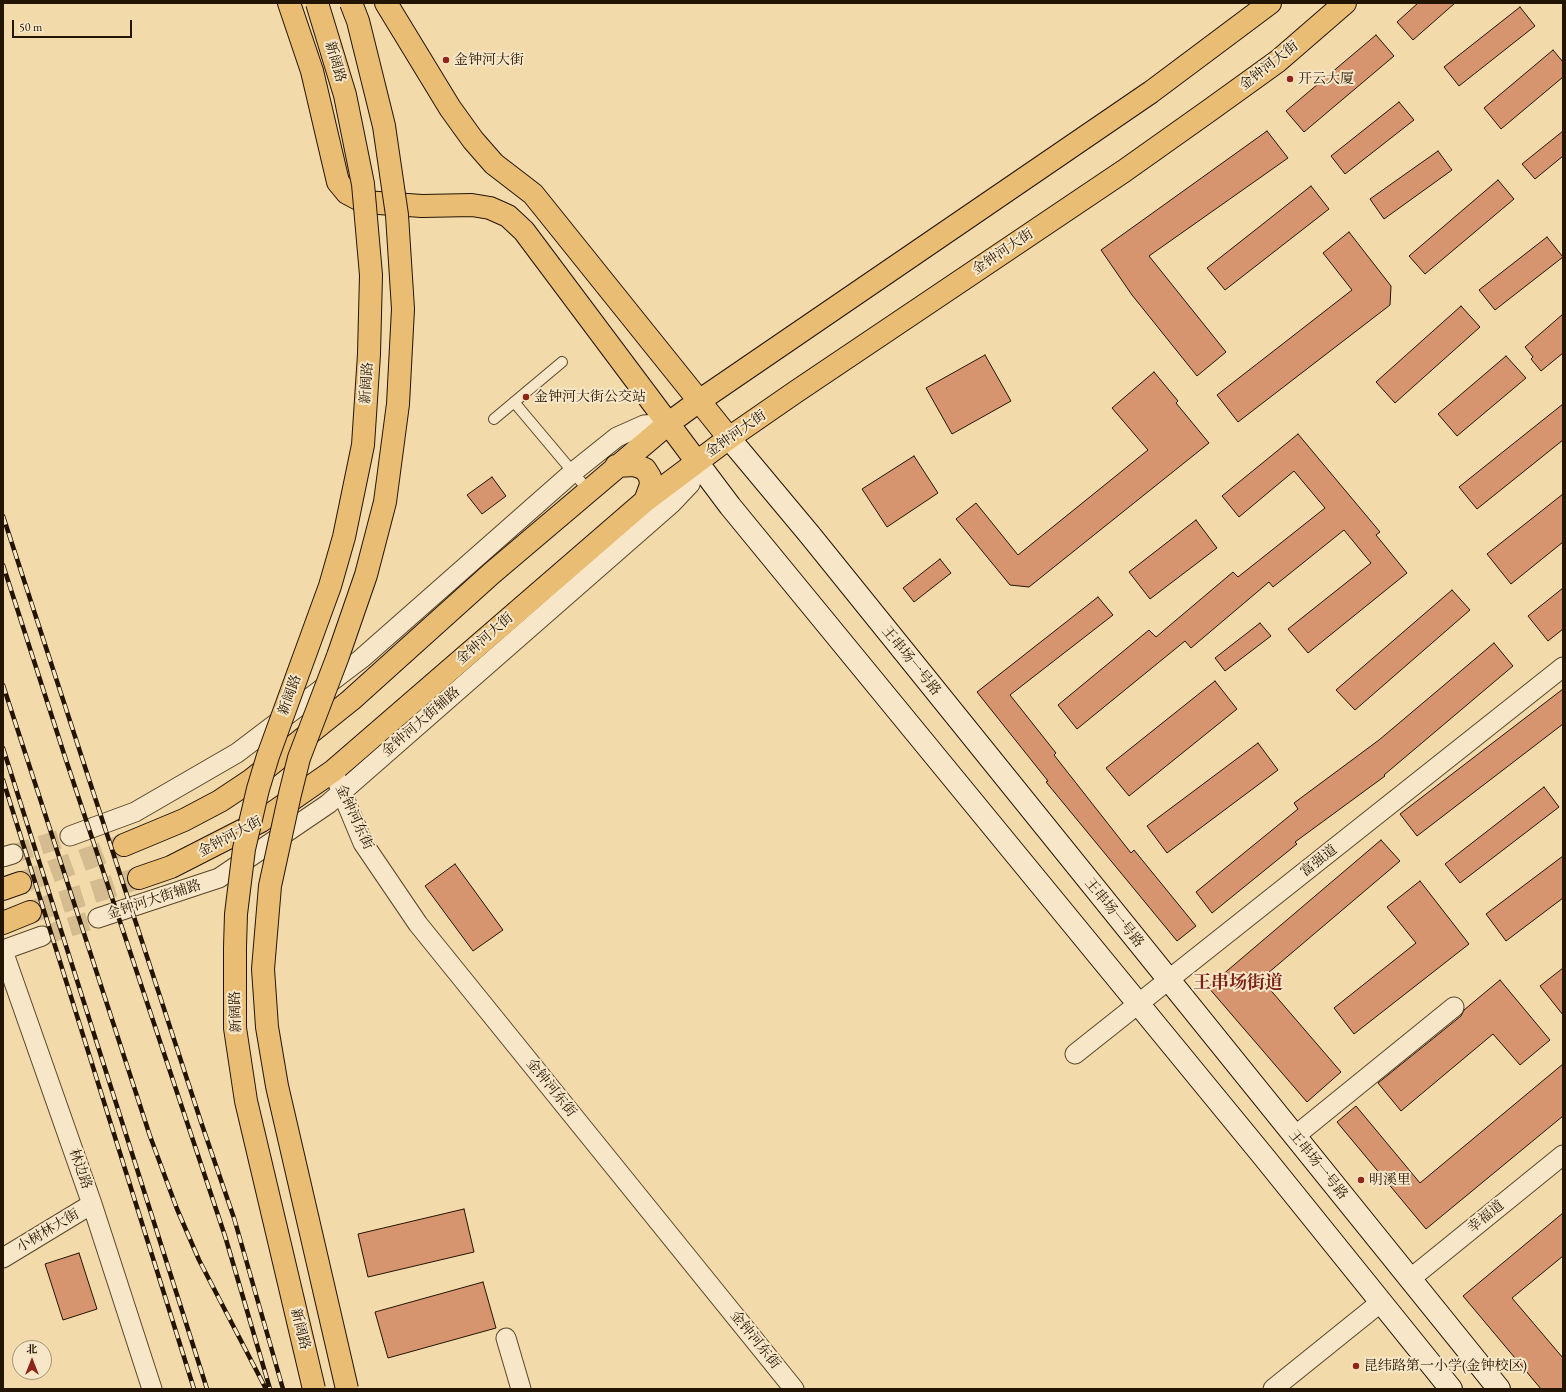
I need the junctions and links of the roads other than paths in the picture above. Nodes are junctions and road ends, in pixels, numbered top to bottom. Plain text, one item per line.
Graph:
1 (289, 3) edge
2 (317, 3) edge
3 (351, 3) edge
4 (386, 3) edge
5 (1270, 3) edge
6 (1345, 3) edge
7 (562, 362) dead end
8 (699, 401) junction
9 (514, 402) junction
10 (494, 419) dead end
11 (669, 423) junction
12 (729, 438) junction
13 (697, 462) junction
14 (616, 466) junction
15 (572, 473) junction
16 (588, 490) junction
17 (645, 501) junction
18 (1563, 667) edge
19 (333, 771) junction
20 (343, 792) junction
21 (70, 836) tunnel mouth
22 (124, 845) tunnel mouth
23 (139, 878) tunnel mouth
24 (30, 912) tunnel mouth
25 (98, 918) tunnel mouth
26 (3, 923) edge
27 (42, 936) tunnel mouth
28 (3, 950) edge
29 (1169, 981) junction
30 (1138, 1004) junction
31 (1454, 1007) dead end
32 (1075, 1054) dead end
33 (1295, 1136) junction
34 (1563, 1155) edge
35 (92, 1204) junction
36 (3, 1258) edge
37 (1410, 1279) junction
38 (1381, 1302) junction
39 (506, 1338) dead end
40 (152, 1389) edge
41 (314, 1389) edge
42 (347, 1389) edge
43 (521, 1389) edge
44 (794, 1389) edge
45 (1273, 1389) edge
46 (1451, 1389) edge
47 (1499, 1389) edge

1 - 11 main road
2 - 41 main road, 新阔路, bridge
3 - 42 main road, 新阔路, bridge
4 - 8 main road
5 - 8 main road
6 - 12 main road, 金钟河大街
7 - 9 lane
8 - 11 main road
8 - 12 main road
9 - 10 lane
9 - 15 lane
11 - 13 main road
11 - 14 main road
11 - 15 street
12 - 13 main road, 金钟河大街
12 - 29 main road, 王串场一号路
13 - 17 main road, 金钟河大街
13 - 20 street, 金钟河大街辅路
13 - 30 main road
14 - 16 main road
14 - 17 main road
15 - 16 lane
15 - 21 street
16 - 22 main road
17 - 19 main road, 金钟河大街
18 - 29 street, 富强道
19 - 20 street, 金钟河东街
19 - 23 main road, 金钟河大街
20 - 25 street, 金钟河大街辅路
20 - 44 street, 金钟河东街
24 - 26 main road
27 - 28 street
28 - 35 street, 林边路
29 - 30 street, 富强道
29 - 33 main road, 王串场一号路
30 - 32 street, 富强道
30 - 38 main road
31 - 33 street
33 - 37 main road, 王串场一号路
34 - 37 street, 幸福道
35 - 36 street, 小树林大街
35 - 40 street, 林边路
37 - 47 main road, 王串场一号路
38 - 45 street
38 - 46 main road
39 - 43 street

